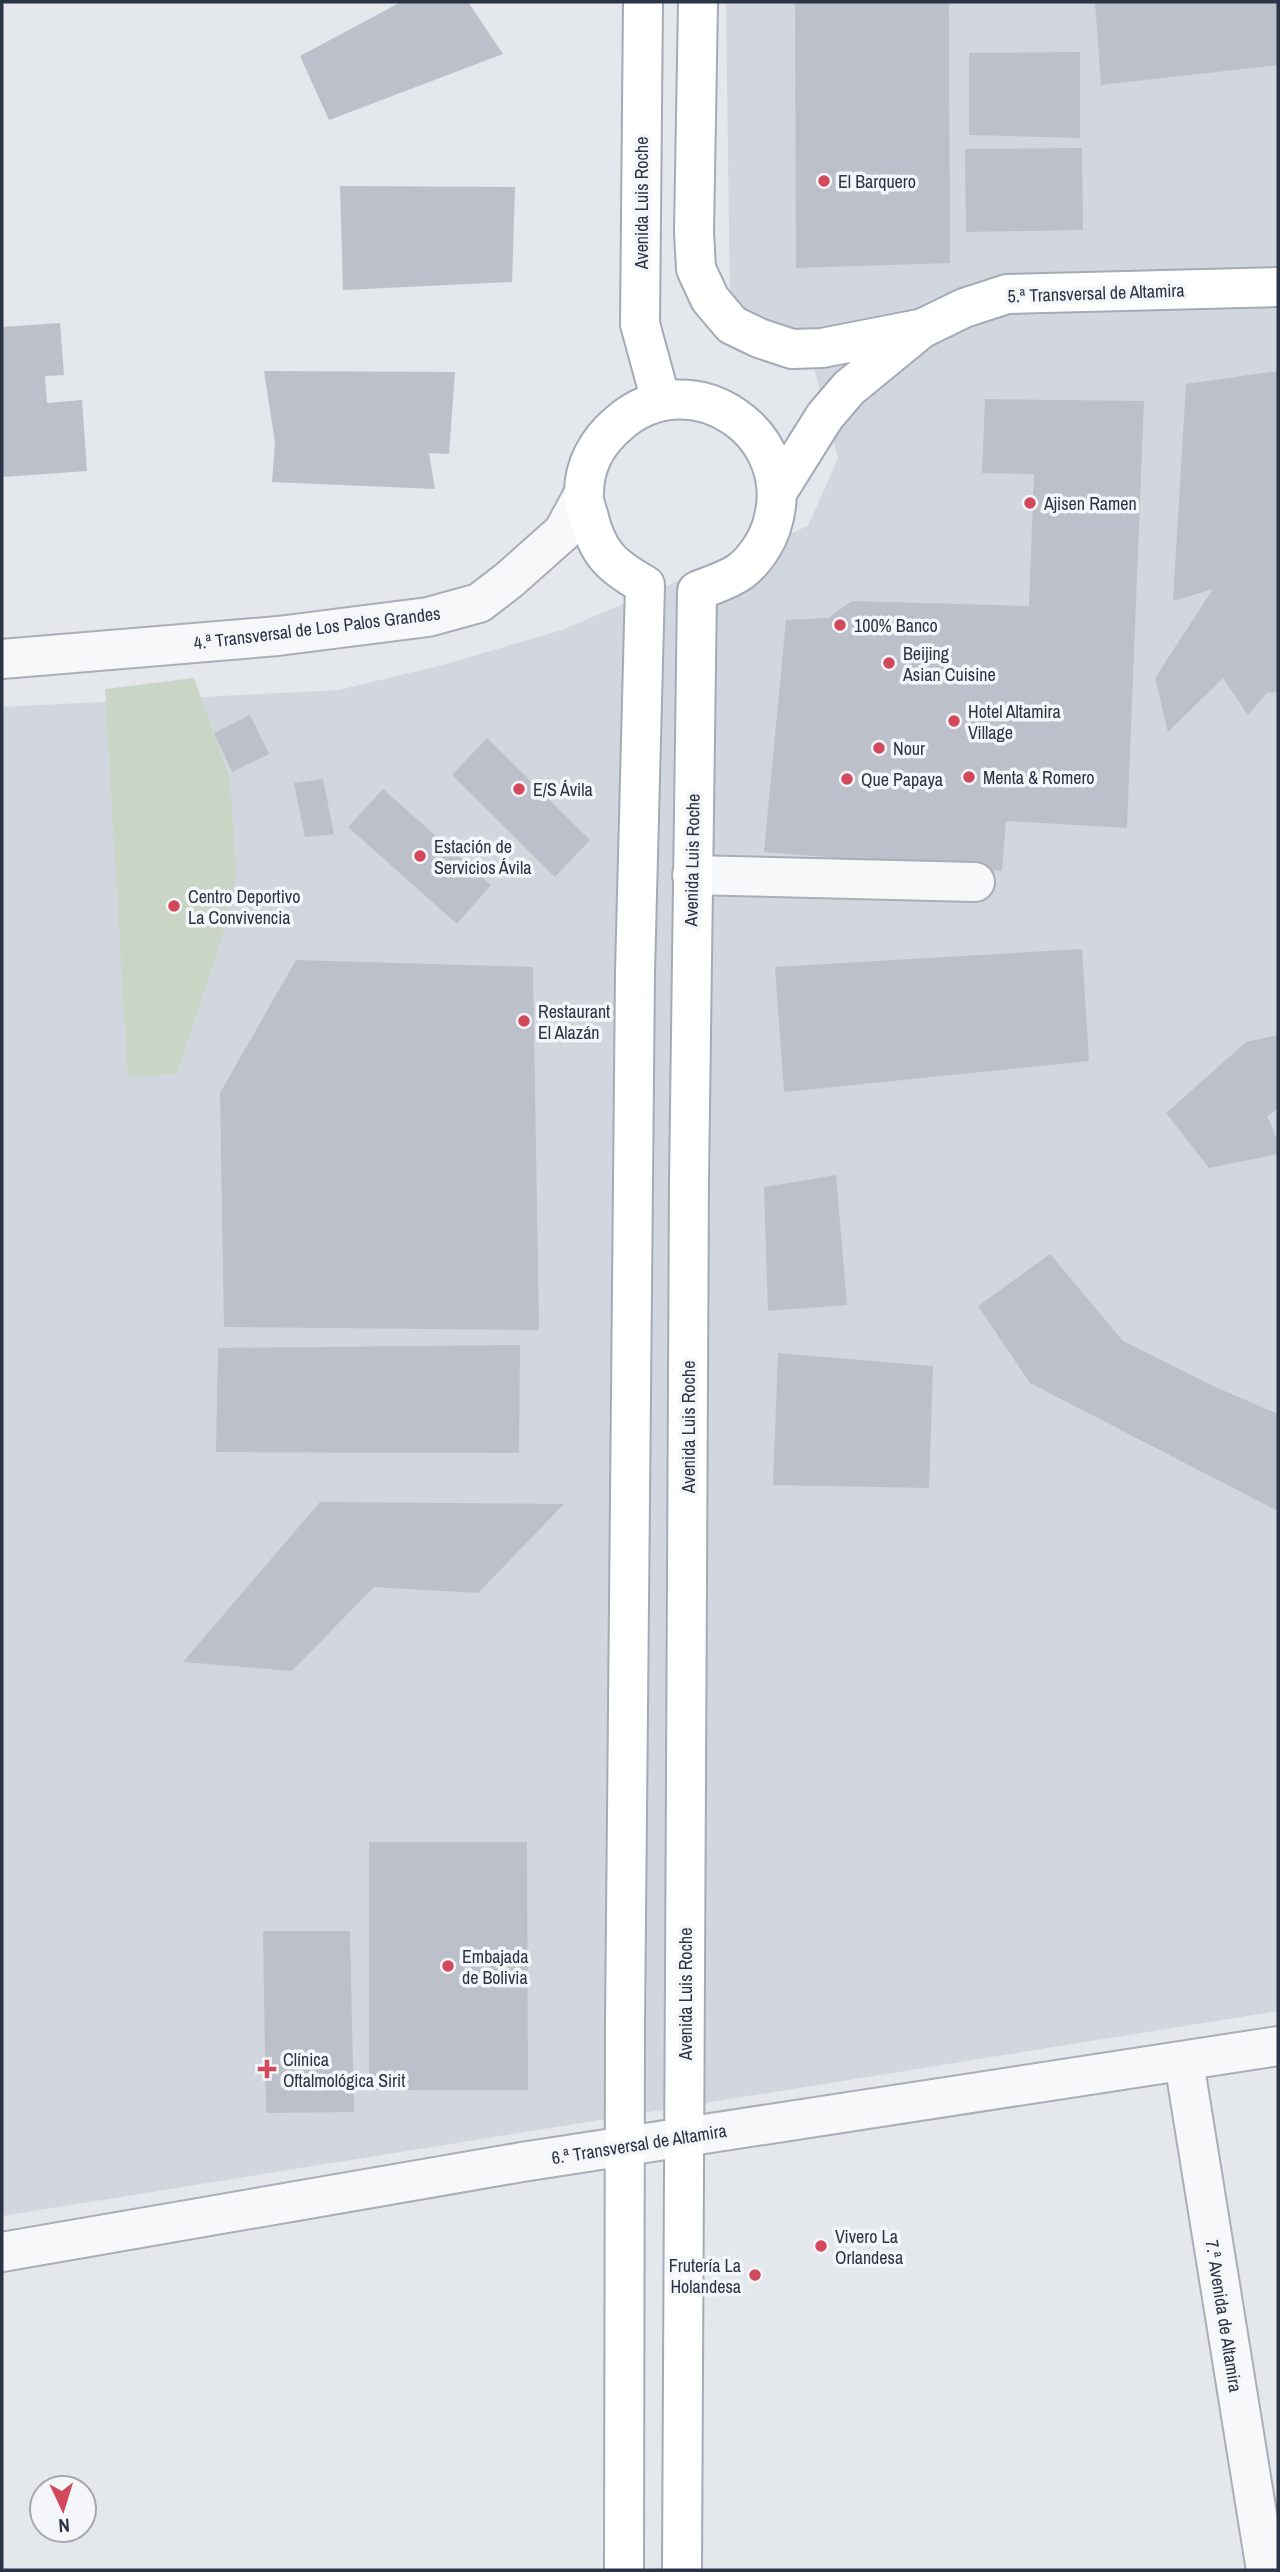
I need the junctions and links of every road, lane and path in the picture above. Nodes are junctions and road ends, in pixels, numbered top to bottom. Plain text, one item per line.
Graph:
1 (643, 2) edge
2 (698, 2) edge
3 (1278, 287) edge
4 (921, 328) junction
5 (661, 401) junction
6 (778, 491) junction
7 (583, 495) junction
8 (2, 659) edge
9 (692, 875) junction
10 (975, 882) dead end
11 (1278, 2046) edge
12 (1184, 2062) junction
13 (684, 2138) junction
14 (626, 2145) junction
15 (2, 2252) edge
16 (624, 2570) edge
17 (682, 2570) edge
18 (1266, 2570) edge

1 - 5 main road, Avenida Luis Roche
2 - 4 main road, 5.ª Transversal de Altamira
3 - 4 main road, 5.ª Transversal de Altamira
4 - 6 main road, 5.ª Transversal de Altamira
5 - 6 main road, Avenida Luis Roche
5 - 7 main road, Avenida Luis Roche
6 - 9 main road, Avenida Luis Roche
7 - 8 street, 4.ª Transversal de Los Palos Grandes
7 - 14 main road, Avenida Luis Roche
9 - 10 street
9 - 13 main road, Avenida Luis Roche
11 - 12 street, 6.ª Transversal de Altamira
12 - 13 street, 6.ª Transversal de Altamira
12 - 18 street, 7.ª Avenida de Altamira
13 - 14 street, 6.ª Transversal de Altamira
13 - 17 main road, Avenida Luis Roche
14 - 15 street, 6.ª Transversal de Altamira
14 - 16 main road, Avenida Luis Roche

